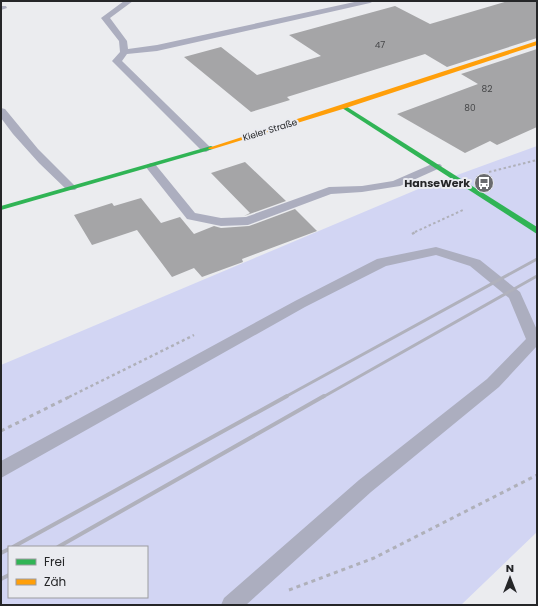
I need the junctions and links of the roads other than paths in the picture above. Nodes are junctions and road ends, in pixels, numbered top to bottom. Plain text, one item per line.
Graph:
1 (129, 1) edge
2 (370, 1) edge
3 (537, 43) edge
4 (124, 52) junction
5 (344, 107) junction
6 (1, 110) edge
7 (206, 149) junction
8 (151, 166) junction
9 (436, 166) junction
10 (71, 188) junction
11 (1, 208) edge
12 (537, 231) edge
13 (1, 470) edge
14 (231, 605) edge

1 - 4 lane
2 - 4 lane
3 - 5 main road, Kieler Straße
4 - 7 lane
5 - 7 main road, Kieler Straße
5 - 9 main road
6 - 10 lane
7 - 8 main road, Kieler Straße
8 - 9 lane
8 - 10 main road, Kieler Straße
9 - 12 main road
10 - 11 main road, Kieler Straße
13 - 14 lane

